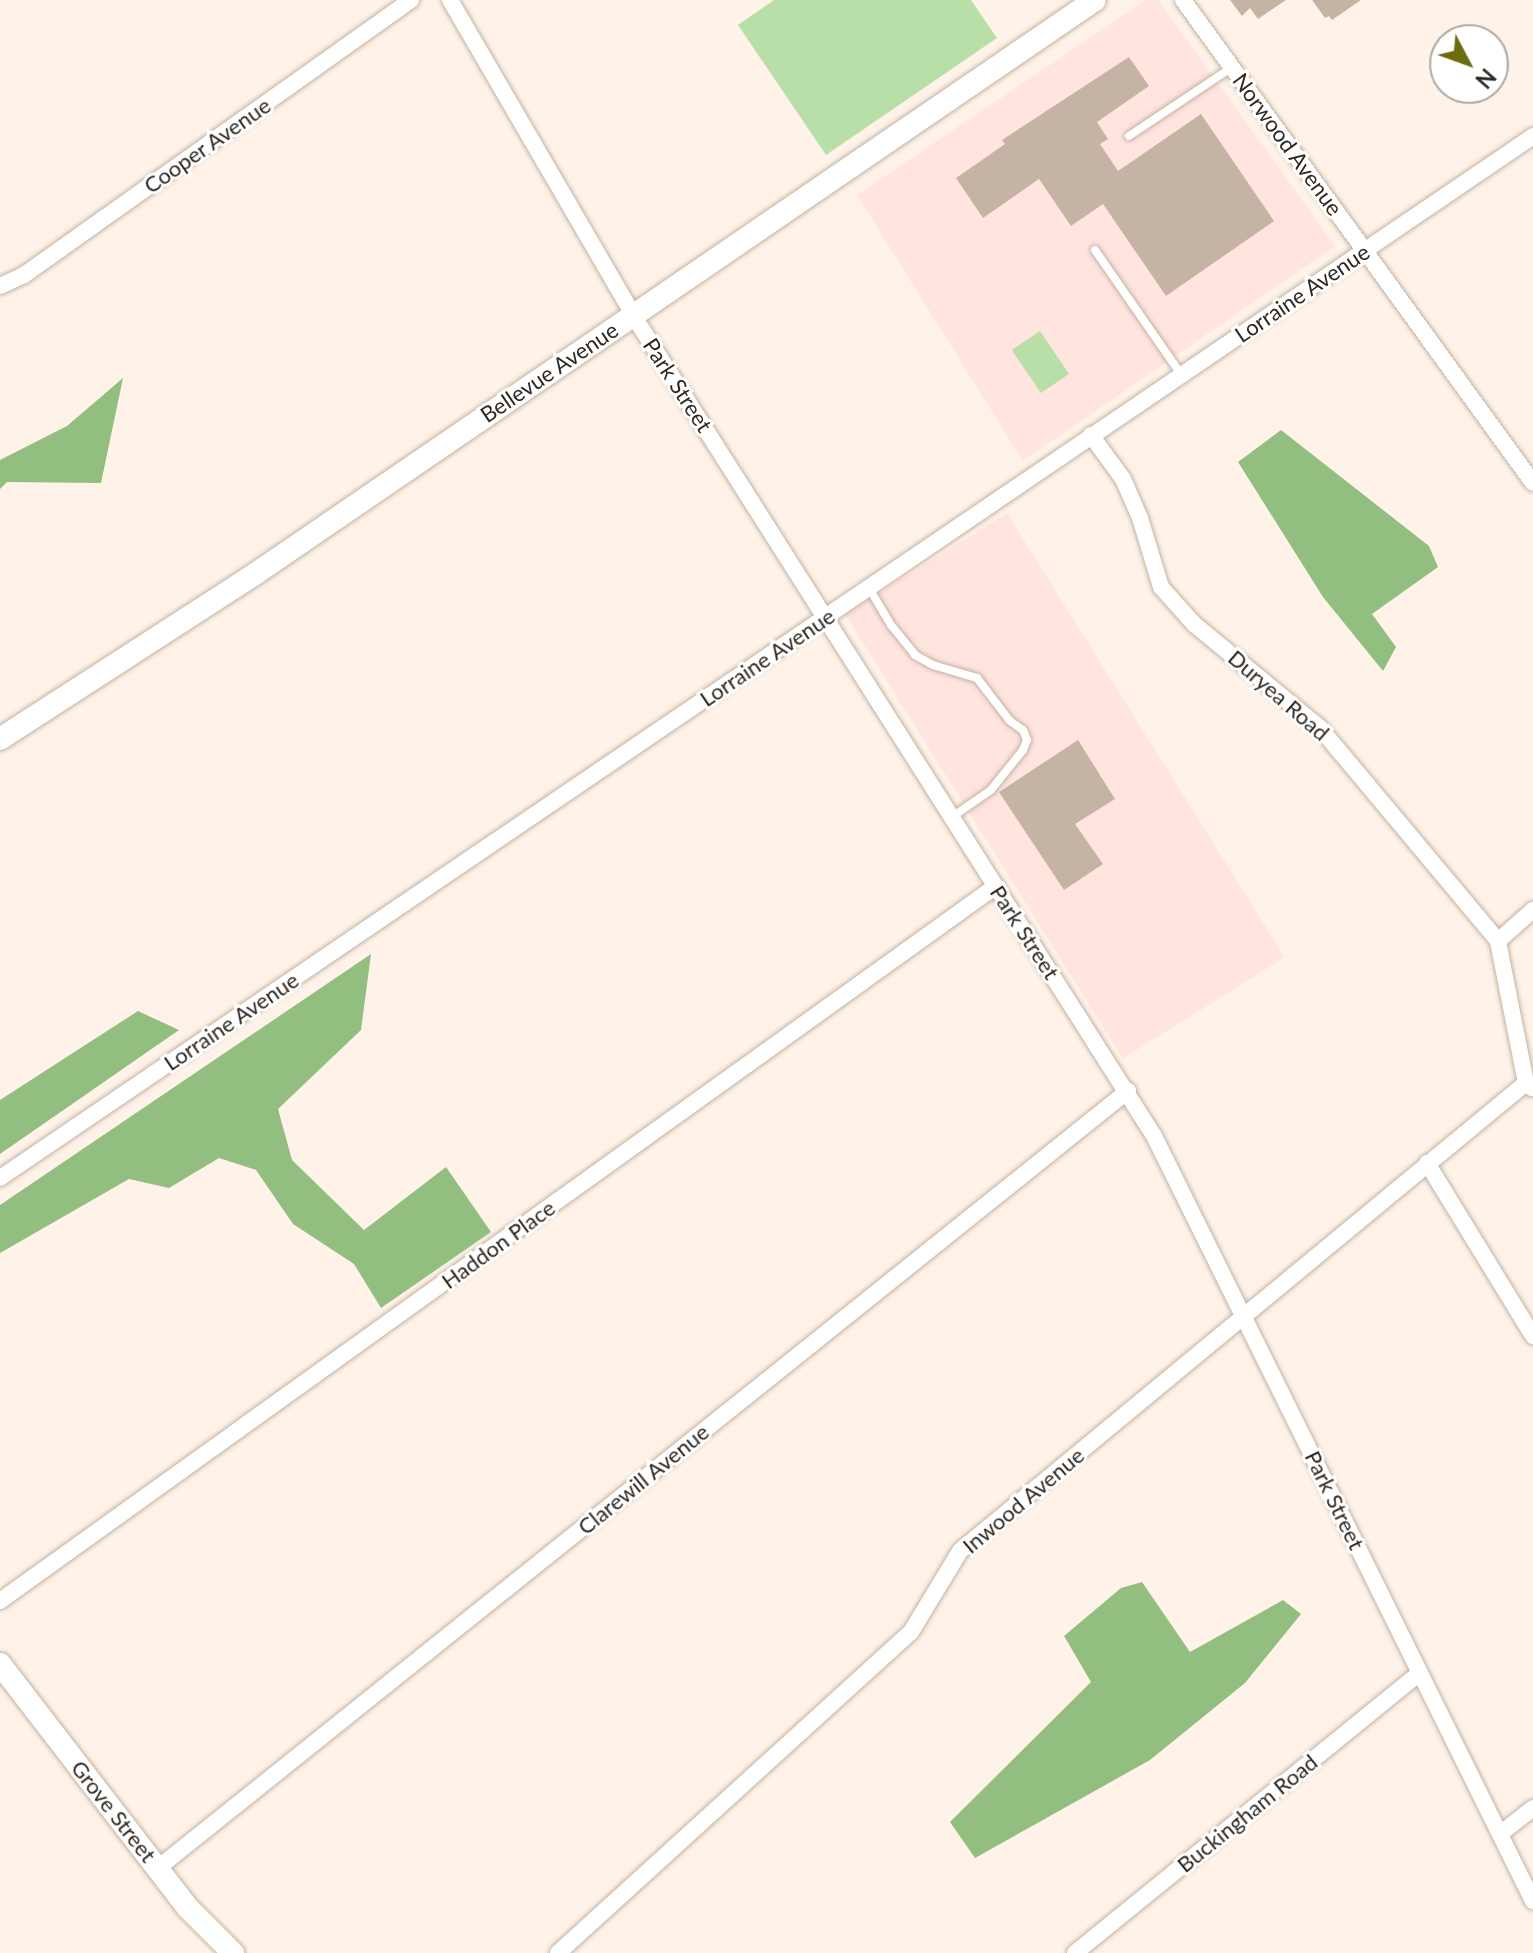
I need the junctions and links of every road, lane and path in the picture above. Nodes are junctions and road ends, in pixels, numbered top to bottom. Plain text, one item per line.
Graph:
1 (411, 0) edge
2 (450, 0) edge
3 (1183, 0) edge
4 (1088, 2) edge
5 (1232, 68) junction
6 (1129, 136) dead end
7 (1533, 136) edge
8 (1095, 250) dead end
9 (1365, 250) junction
10 (0, 286) edge
11 (633, 315) junction
12 (1181, 374) junction
13 (1091, 435) junction
14 (1533, 483) edge
15 (869, 587) junction
16 (826, 617) junction
17 (0, 739) edge
18 (952, 817) junction
19 (996, 886) junction
20 (1533, 910) edge
21 (1498, 941) junction
22 (1529, 1086) edge
23 (1128, 1091) junction
24 (1427, 1163) junction
25 (0, 1178) edge
26 (1245, 1316) junction
27 (1533, 1336) edge
28 (0, 1601) edge
29 (0, 1664) edge
30 (1420, 1673) junction
31 (1533, 1808) edge
32 (1500, 1834) junction
33 (158, 1868) junction
34 (1533, 1901) edge
35 (233, 1953) edge
36 (558, 1953) edge
37 (1075, 1953) edge

1 - 10 street, Cooper Avenue
2 - 11 street, Park Street
3 - 5 street, Norwood Avenue
4 - 11 street, Bellevue Avenue
5 - 6 lane
5 - 9 street, Norwood Avenue
7 - 9 street, Lorraine Avenue
8 - 12 lane
9 - 12 street, Lorraine Avenue
9 - 14 street, Norwood Avenue
11 - 16 street, Park Street
11 - 17 street, Bellevue Avenue
12 - 13 street, Lorraine Avenue
13 - 15 street, Lorraine Avenue
13 - 21 street, Duryea Road
15 - 16 street, Lorraine Avenue
15 - 18 lane
16 - 18 street, Park Street
16 - 25 street, Lorraine Avenue
18 - 19 street, Park Street
19 - 23 street, Park Street
19 - 28 street, Haddon Place
20 - 21 street
21 - 22 street, Inwood Avenue
22 - 24 street, Inwood Avenue
23 - 26 street, Park Street
23 - 33 street, Clarewill Avenue
24 - 26 street, Inwood Avenue
24 - 27 street
26 - 30 street, Park Street
26 - 36 street, Inwood Avenue
29 - 33 street, Grove Street
30 - 32 street, Park Street
30 - 37 street, Buckingham Road
31 - 32 street
32 - 34 street, Park Street
33 - 35 street, Grove Street

